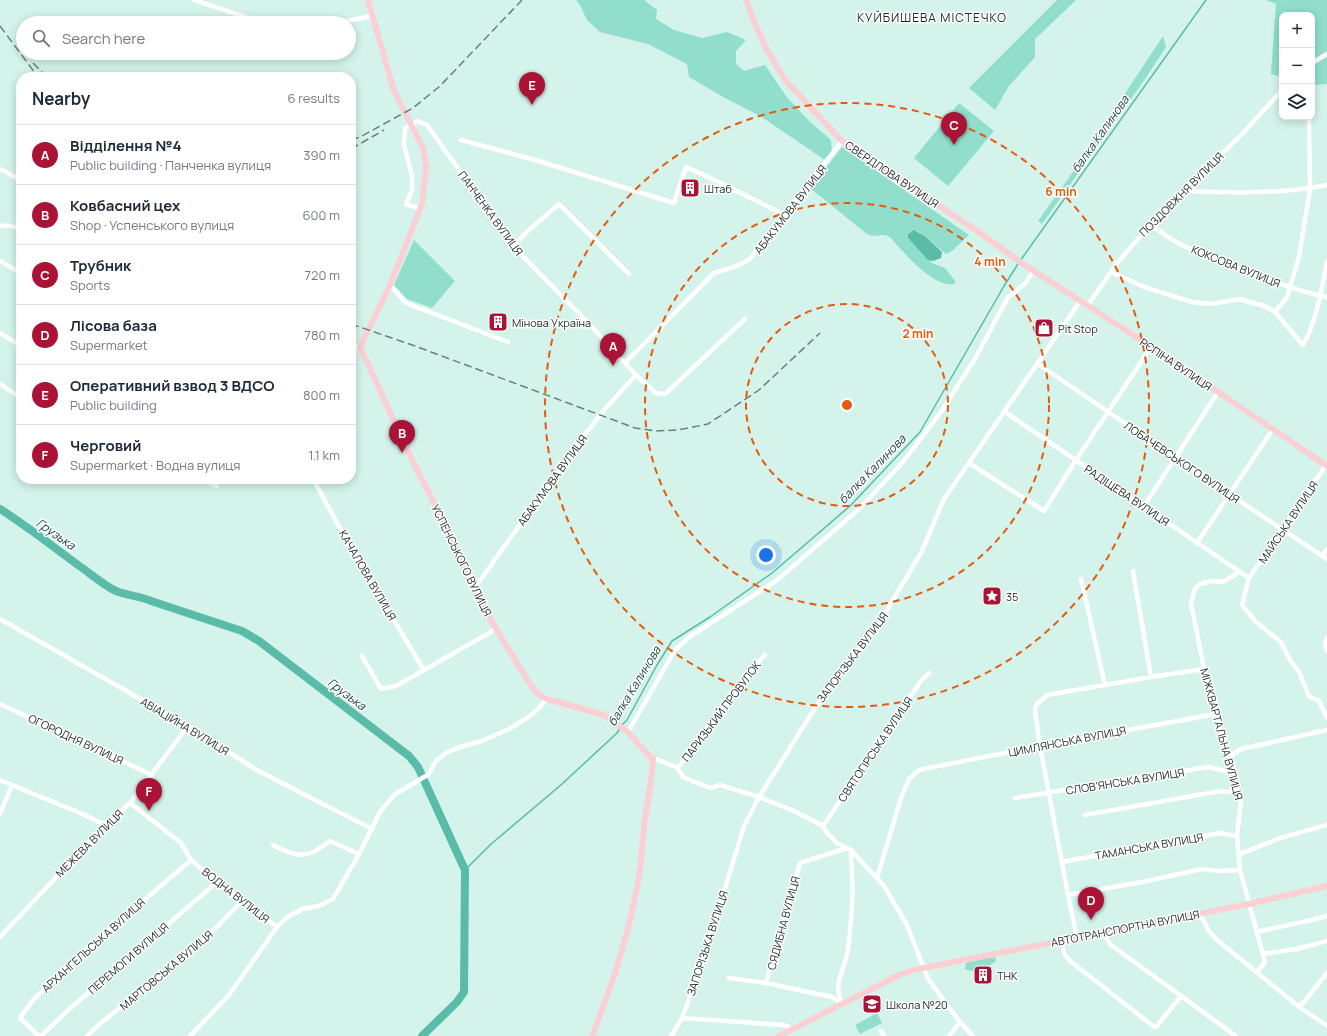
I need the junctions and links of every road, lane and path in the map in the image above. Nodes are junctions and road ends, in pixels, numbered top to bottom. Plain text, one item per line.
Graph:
1 (194, 0) edge
2 (368, 0) edge
3 (746, 0) edge
4 (243, 16) edge
5 (372, 16) junction
6 (356, 19) edge
7 (1327, 54) edge
8 (1315, 61) edge
9 (1279, 93) edge
10 (1309, 120) edge
11 (461, 140) dead end
12 (842, 141) junction
13 (0, 169) edge
14 (16, 177) edge
15 (1327, 185) edge
16 (1186, 189) junction
17 (1310, 189) junction
18 (421, 209) junction
19 (785, 215) junction
20 (1151, 224) junction
21 (0, 226) edge
22 (16, 228) edge
23 (513, 246) junction
24 (0, 261) edge
25 (1327, 262) edge
26 (1024, 264) joint
27 (16, 270) edge
28 (1034, 270) junction
29 (1111, 272) junction
30 (629, 274) dead end
31 (390, 285) junction
32 (1291, 288) junction
33 (1320, 296) junction
34 (1327, 298) edge
35 (1080, 300) junction
36 (1088, 305) junction
37 (1275, 312) junction
38 (745, 319) dead end
39 (0, 333) edge
40 (508, 342) dead end
41 (16, 343) edge
42 (356, 347) edge
43 (360, 347) junction
44 (1151, 347) junction
45 (625, 363) junction
46 (1038, 364) junction
47 (636, 376) junction
48 (0, 384) edge
49 (1218, 392) junction
50 (16, 395) edge
51 (1005, 412) junction
52 (1108, 413) junction
53 (1273, 429) junction
54 (1176, 458) junction
55 (1076, 460) junction
56 (969, 463) junction
57 (1326, 465) edge
58 (213, 484) edge
59 (316, 484) edge
60 (218, 486) dead end
61 (1229, 494) junction
62 (1144, 506) junction
63 (1283, 530) junction
64 (1197, 543) junction
65 (1327, 549) edge
66 (1322, 556) junction
67 (1327, 559) edge
68 (1133, 571) dead end
69 (1240, 572) junction
70 (1249, 578) junction
71 (1081, 579) dead end
72 (474, 589) junction
73 (0, 619) edge
74 (496, 628) junction
75 (1327, 638) edge
76 (1327, 651) edge
77 (765, 655) dead end
78 (362, 656) dead end
79 (1204, 669) junction
80 (424, 670) junction
81 (929, 673) dead end
82 (1151, 677) junction
83 (1105, 685) junction
84 (547, 699) junction
85 (0, 704) edge
86 (1216, 714) junction
87 (1327, 718) edge
88 (188, 726) junction
89 (1327, 730) edge
90 (628, 732) junction
91 (1040, 746) junction
92 (1230, 756) junction
93 (651, 757) junction
94 (678, 768) junction
95 (1234, 773) junction
96 (152, 775) junction
97 (0, 780) edge
98 (12, 785) junction
99 (1238, 791) junction
100 (1049, 793) junction
101 (758, 797) junction
102 (1015, 798) dead end
103 (130, 803) junction
104 (0, 814) edge
105 (1085, 815) dead end
106 (105, 824) junction
107 (1327, 825) edge
108 (823, 826) junction
109 (372, 829) junction
110 (1236, 836) junction
111 (273, 845) dead end
112 (849, 849) junction
113 (359, 854) junction
114 (1238, 855) junction
115 (191, 860) junction
116 (1062, 862) junction
117 (1240, 870) junction
118 (877, 878) junction
119 (217, 882) junction
120 (1327, 886) edge
121 (1068, 895) junction
122 (242, 901) junction
123 (1248, 904) junction
124 (1200, 914) junction
125 (1327, 916) edge
126 (277, 928) junction
127 (1256, 932) junction
128 (1102, 933) junction
129 (0, 936) edge
130 (1077, 938) junction
131 (1061, 941) junction
132 (1327, 941) edge
133 (1263, 954) junction
134 (923, 968) junction
135 (1257, 972) junction
136 (1327, 973) edge
137 (729, 978) dead end
138 (766, 983) junction
139 (1181, 996) junction
140 (842, 1004) junction
141 (1298, 1006) junction
142 (682, 1018) junction
143 (960, 1022) junction
144 (1327, 1026) edge
145 (793, 1029) junction
146 (881, 1031) dead end
147 (40, 1036) edge
148 (88, 1036) edge
149 (190, 1036) edge
150 (592, 1036) edge
151 (671, 1036) edge
152 (779, 1036) edge
153 (884, 1036) edge
154 (949, 1036) edge
155 (973, 1036) edge
156 (1236, 1036) edge

1 - 4 street
2 - 5 street
3 - 12 street, СВЕРДЛОВА ВУЛИЦЯ
5 - 6 street
5 - 18 street
7 - 8 street
9 - 16 street, ПОЗДОВЖНЯ ВУЛИЦЯ
10 - 17 street
11 - 19 street
12 - 19 street, АБАКУМОВА ВУЛИЦЯ
12 - 26 street, СВЕРДЛОВА ВУЛИЦЯ
13 - 14 street
15 - 17 street
16 - 17 street
16 - 20 street, ПОЗДОВЖНЯ ВУЛИЦЯ
17 - 32 street
18 - 23 street, ПАНЧЕНКА ВУЛИЦЯ
18 - 31 street
19 - 45 street, АБАКУМОВА ВУЛИЦЯ
20 - 29 street, ПОЗДОВЖНЯ ВУЛИЦЯ
20 - 32 street, КОКСОВА ВУЛИЦЯ
21 - 22 street
23 - 30 street
23 - 45 street, ПАНЧЕНКА ВУЛИЦЯ
24 - 27 street
25 - 33 street
26 - 28 street, РЄПІНА ВУЛИЦЯ
28 - 35 street, РЄПІНА ВУЛИЦЯ
28 - 90 street
29 - 36 street, ПОЗДОВЖНЯ ВУЛИЦЯ
29 - 37 street
31 - 40 street
31 - 43 street
32 - 33 street, КОКСОВА ВУЛИЦЯ
32 - 37 street
33 - 34 street, КОКСОВА ВУЛИЦЯ
33 - 37 street
35 - 36 street, РЄПІНА ВУЛИЦЯ
35 - 46 street, ЗАПОРІЗЬКА ВУЛИЦЯ
36 - 44 street, РЄПІНА ВУЛИЦЯ
38 - 47 street, ПАНЧЕНКА ВУЛИЦЯ
39 - 41 street
42 - 43 street
43 - 72 street, УСПЕНСЬКОГО ВУЛИЦЯ
44 - 49 street, РЄПІНА ВУЛИЦЯ
44 - 52 street
45 - 47 street, ПАНЧЕНКА ВУЛИЦЯ
46 - 51 street, ЗАПОРІЗЬКА ВУЛИЦЯ
46 - 52 street, ЛОБАЧЕВСЬКОГО ВУЛИЦЯ
47 - 72 street, АБАКУМОВА ВУЛИЦЯ
48 - 50 street
49 - 53 street, РЄПІНА ВУЛИЦЯ
49 - 54 street
51 - 55 street, РАДІЩЕВА ВУЛИЦЯ
51 - 56 street, ЗАПОРІЗЬКА ВУЛИЦЯ
52 - 54 street, ЛОБАЧЕВСЬКОГО ВУЛИЦЯ
52 - 55 street
53 - 57 street, РЄПІНА ВУЛИЦЯ
53 - 61 street
54 - 61 street, ЛОБАЧЕВСЬКОГО ВУЛИЦЯ
54 - 62 street
55 - 56 street
55 - 62 street, РАДІЩЕВА ВУЛИЦЯ
56 - 101 street, ЗАПОРІЗЬКА ВУЛИЦЯ
57 - 63 street, МАЙСЬКА ВУЛИЦЯ
58 - 60 street
59 - 80 street, КАЧАЛОВА ВУЛИЦЯ
61 - 63 street, ЛОБАЧЕВСЬКОГО ВУЛИЦЯ
61 - 64 street
62 - 64 street, РАДІЩЕВА ВУЛИЦЯ
63 - 66 street, ЛОБАЧЕВСЬКОГО ВУЛИЦЯ
63 - 70 street, МАЙСЬКА ВУЛИЦЯ
64 - 69 street, РАДІЩЕВА ВУЛИЦЯ
65 - 66 street
66 - 67 street, ЛОБАЧЕВСЬКОГО ВУЛИЦЯ
68 - 82 street
69 - 70 street, РАДІЩЕВА ВУЛИЦЯ
69 - 79 street, МІЖКВАРТАЛЬНА ВУЛИЦЯ
70 - 87 street
71 - 83 street
72 - 74 street, УСПЕНСЬКОГО ВУЛИЦЯ
73 - 88 street, АВІАЦІЙНА ВУЛИЦЯ
74 - 80 street
74 - 84 street, УСПЕНСЬКОГО ВУЛИЦЯ
75 - 76 street
77 - 94 street, ПАРИЗЬКИЙ ПРОВУЛОК
78 - 80 street
79 - 82 street
79 - 86 street, МІЖКВАРТАЛЬНА ВУЛИЦЯ
81 - 108 street, СВЯТОГІРСЬКА ВУЛИЦЯ
82 - 83 street
83 - 91 street
84 - 90 street, УСПЕНСЬКОГО ВУЛИЦЯ
84 - 109 street, ВОДНА ВУЛИЦЯ
85 - 96 street, ОГОРОДНЯ ВУЛИЦЯ
86 - 91 street, ЦИМЛЯНСЬКА ВУЛИЦЯ
86 - 92 street, МІЖКВАРТАЛЬНА ВУЛИЦЯ
88 - 96 street, МЕЖЕВА ВУЛИЦЯ
88 - 109 street, АВІАЦІЙНА ВУЛИЦЯ
89 - 92 street
90 - 93 street, УСПЕНСЬКОГО ВУЛИЦЯ
91 - 100 street
91 - 118 street, ЦИМЛЯНСЬКА ВУЛИЦЯ
92 - 95 street, МІЖКВАРТАЛЬНА ВУЛИЦЯ
93 - 94 street
93 - 150 street
94 - 101 street
95 - 99 street, МІЖКВАРТАЛЬНА ВУЛИЦЯ
95 - 100 street, СЛОВ’ЯНСЬКА ВУЛИЦЯ
96 - 103 street, МЕЖЕВА ВУЛИЦЯ
97 - 98 street
98 - 104 street
98 - 106 street
99 - 105 street
99 - 110 street, МІЖКВАРТАЛЬНА ВУЛИЦЯ
100 - 102 street, СЛОВ’ЯНСЬКА ВУЛИЦЯ
100 - 116 street
101 - 108 street
101 - 142 street, ЗАПОРІЗЬКА ВУЛИЦЯ
103 - 106 street, МЕЖЕВА ВУЛИЦЯ
103 - 115 street, ВОДНА ВУЛИЦЯ
106 - 129 street, МЕЖЕВА ВУЛИЦЯ
107 - 114 street
108 - 112 street
109 - 113 street, ВОДНА ВУЛИЦЯ
110 - 114 street, МІЖКВАРТАЛЬНА ВУЛИЦЯ
110 - 116 street, ТАМАНСЬКА ВУЛИЦЯ
111 - 113 street
112 - 118 street
112 - 138 street, СЯДИБНА ВУЛИЦЯ
112 - 140 street
113 - 126 street, ВОДНА ВУЛИЦЯ
114 - 117 street, МІЖКВАРТАЛЬНА ВУЛИЦЯ
115 - 119 street, ВОДНА ВУЛИЦЯ
115 - 147 street, АРХАНГЕЛЬСЬКА ВУЛИЦЯ
116 - 121 street
117 - 121 street
117 - 123 street, МІЖКВАРТАЛЬНА ВУЛИЦЯ
118 - 134 street
119 - 122 street, ВОДНА ВУЛИЦЯ
119 - 147 street, ПЕРЕМОГИ ВУЛИЦЯ
120 - 123 street, АВТОТРАНСПОРТНА ВУЛИЦЯ
121 - 130 street
122 - 126 street, ВОДНА ВУЛИЦЯ
122 - 148 street, МАРТОВСЬКА ВУЛИЦЯ
123 - 124 street, АВТОТРАНСПОРТНА ВУЛИЦЯ
123 - 127 street, МІЖКВАРТАЛЬНА ВУЛИЦЯ
124 - 128 street, АВТОТРАНСПОРТНА ВУЛИЦЯ
124 - 135 street
125 - 127 street
126 - 149 street
127 - 133 street, МІЖКВАРТАЛЬНА ВУЛИЦЯ
128 - 130 street, АВТОТРАНСПОРТНА ВУЛИЦЯ
128 - 139 street
130 - 131 street, АВТОТРАНСПОРТНА ВУЛИЦЯ
131 - 134 street, АВТОТРАНСПОРТНА ВУЛИЦЯ
131 - 139 street
132 - 133 street
133 - 135 street
134 - 140 street, АВТОТРАНСПОРТНА ВУЛИЦЯ
134 - 143 street
135 - 141 street
136 - 141 street
137 - 138 street
138 - 140 street
139 - 156 street
140 - 145 street, АВТОТРАНСПОРТНА ВУЛИЦЯ
141 - 144 street
142 - 145 street
142 - 151 street, ЗАПОРІЗЬКА ВУЛИЦЯ
143 - 154 street
143 - 155 street
145 - 152 street, АВТОТРАНСПОРТНА ВУЛИЦЯ
146 - 153 street

